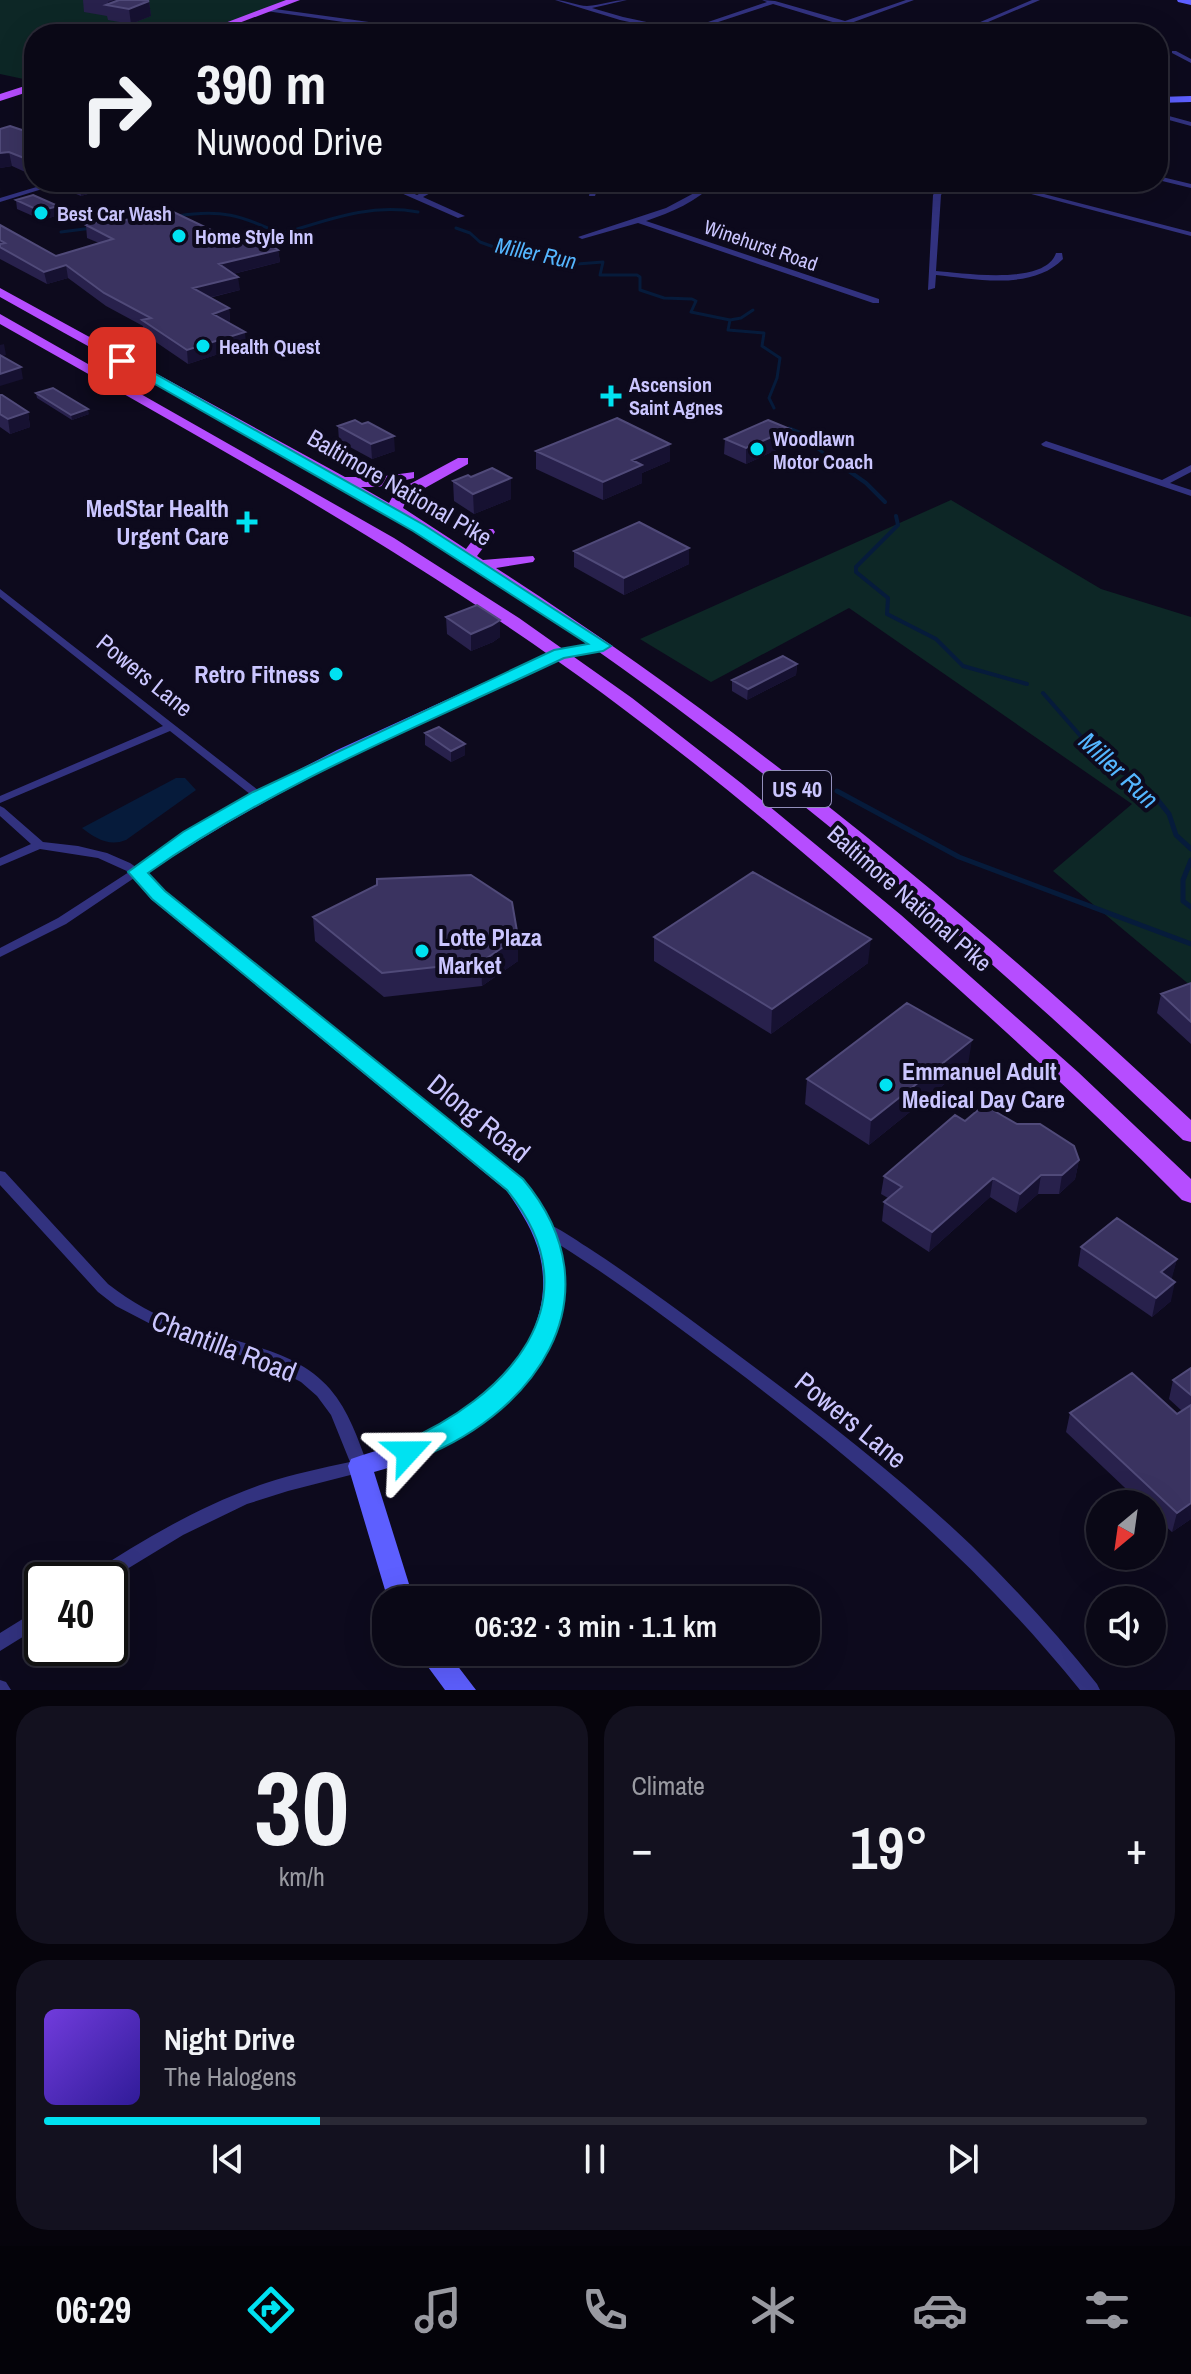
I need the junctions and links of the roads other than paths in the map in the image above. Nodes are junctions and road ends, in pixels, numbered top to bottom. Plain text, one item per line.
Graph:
1 (295, 0) edge
2 (558, 0) edge
3 (624, 0) edge
4 (911, 0) edge
5 (1037, 0) edge
6 (1181, 0) edge
7 (773, 1) edge
8 (1191, 2) edge
9 (583, 8) junction
10 (268, 10) junction
11 (843, 23) junction
12 (229, 24) edge
13 (369, 24) edge
14 (651, 24) edge
15 (713, 24) edge
16 (846, 24) edge
17 (979, 24) edge
18 (1174, 52) dead end
19 (1191, 61) edge
20 (24, 89) edge
21 (0, 96) edge
22 (1191, 99) edge
23 (1168, 100) edge
24 (1168, 118) edge
25 (1191, 124) edge
26 (1168, 180) edge
27 (1191, 186) edge
28 (27, 192) edge
29 (402, 192) edge
30 (428, 192) edge
31 (700, 192) edge
32 (939, 192) edge
33 (1029, 192) edge
34 (416, 198) junction
35 (0, 200) edge
36 (461, 216) dead end
37 (636, 220) junction
38 (1191, 234) edge
39 (582, 237) dead end
40 (1059, 255) dead end
41 (934, 273) junction
42 (931, 288) dead end
43 (0, 292) edge
44 (876, 301) dead end
45 (0, 318) edge
46 (1046, 444) dead end
47 (463, 461) dead end
48 (1191, 468) edge
49 (409, 475) dead end
50 (338, 482) junction
51 (1161, 484) junction
52 (1191, 493) edge
53 (419, 528) junction
54 (487, 532) dead end
55 (474, 561) junction
56 (520, 591) junction
57 (0, 592) edge
58 (603, 646) junction
59 (559, 654) junction
60 (171, 727) junction
61 (259, 796) junction
62 (0, 800) edge
63 (0, 810) edge
64 (39, 845) junction
65 (0, 862) edge
66 (137, 872) junction
67 (0, 953) edge
68 (1191, 1134) edge
69 (0, 1176) edge
70 (1191, 1194) edge
71 (545, 1229) junction
72 (360, 1466) junction
73 (124, 1562) edge
74 (397, 1586) edge
75 (24, 1627) edge
76 (0, 1643) edge
77 (442, 1666) edge
78 (462, 1690) edge
79 (1091, 1690) edge

1 - 10 main road
2 - 9 street
3 - 9 street
4 - 11 street
5 - 17 street
6 - 8 street
7 - 11 street
7 - 15 street
9 - 14 street
10 - 12 main road
10 - 13 street
11 - 16 street
18 - 19 street
20 - 21 main road
22 - 23 street
24 - 25 street
26 - 27 street
28 - 35 street
29 - 34 street
30 - 34 street
31 - 37 street
32 - 41 street
33 - 38 street
34 - 36 street
37 - 39 street
37 - 44 street, Winehurst Road
40 - 41 street
41 - 42 street
43 - 50 main road, Baltimore National Pike / US 40
45 - 59 main road, Baltimore National Pike / US 40
46 - 51 street
47 - 53 main road
48 - 51 street
49 - 50 main road
50 - 53 main road, Baltimore National Pike / US 40
51 - 52 street
53 - 55 main road, Baltimore National Pike / US 40
54 - 55 main road
55 - 56 main road, Baltimore National Pike / US 40
55 - 56 main road
56 - 58 main road, Baltimore National Pike / US 40
57 - 60 street, Powers Lane
58 - 59 street
58 - 68 main road, Baltimore National Pike / US 40
59 - 61 street
59 - 70 main road, Baltimore National Pike / US 40
60 - 61 street, Powers Lane
60 - 62 street
61 - 66 street
63 - 64 street
64 - 65 street
64 - 66 street
66 - 67 street
66 - 71 street, Dlong Road
69 - 72 street, Chantilla Road
71 - 72 street, Dlong Road
71 - 79 street, Powers Lane
72 - 73 street, Dlong Road
72 - 74 street, Chantilla Road
75 - 76 street
77 - 78 street

